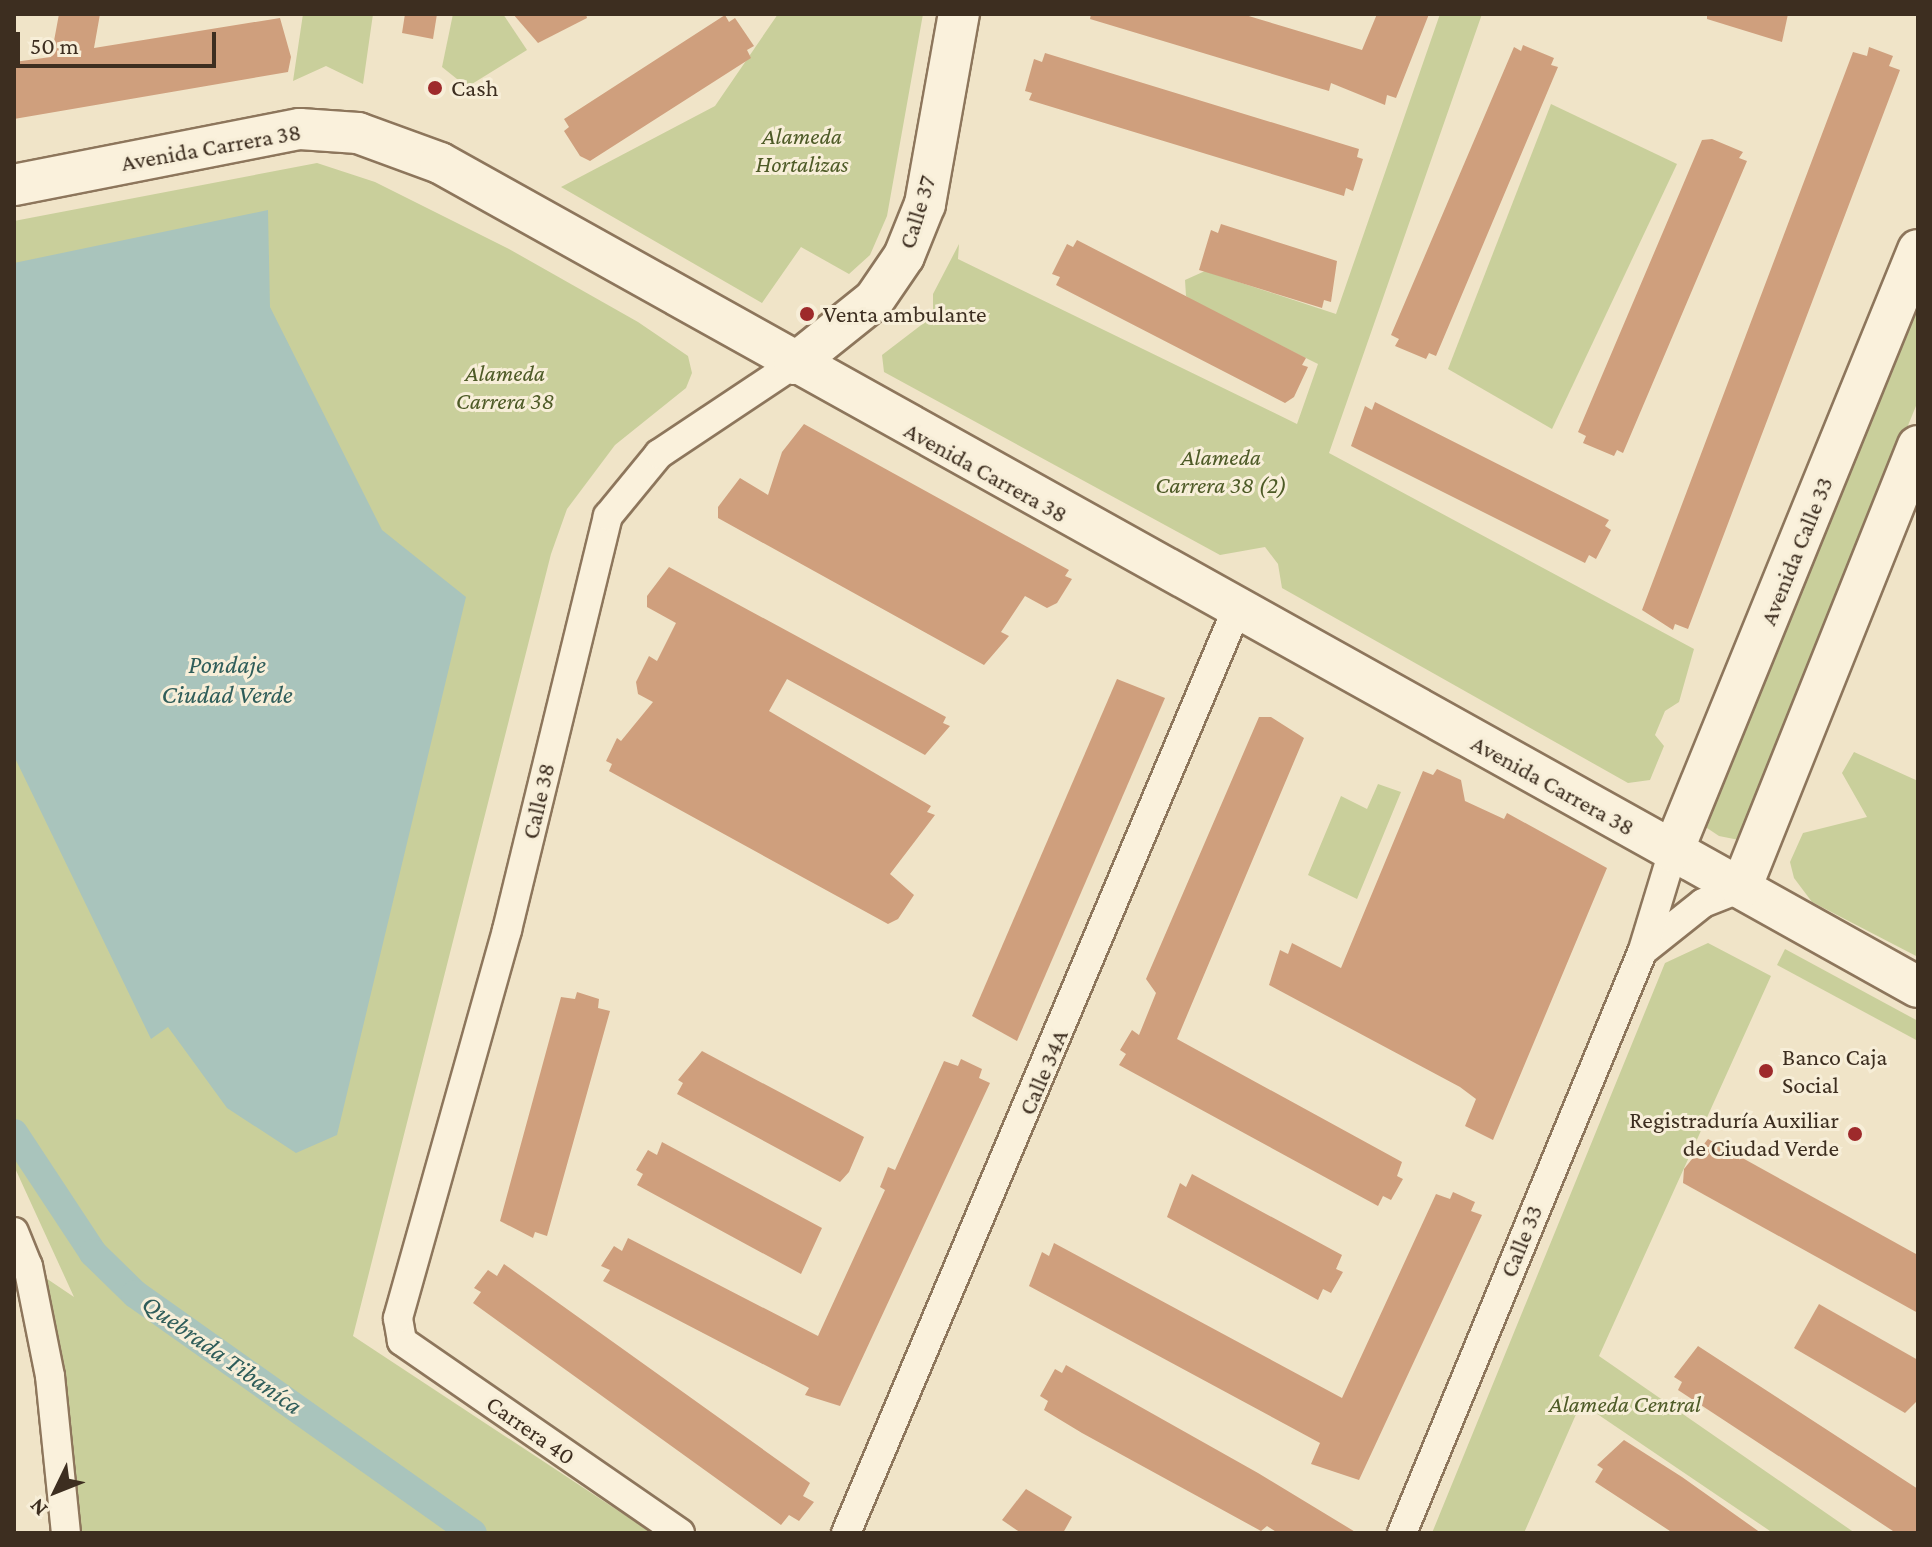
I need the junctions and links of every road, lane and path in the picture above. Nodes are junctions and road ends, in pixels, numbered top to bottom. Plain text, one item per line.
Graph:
1 (959, 14) edge
2 (14, 185) edge
3 (1918, 250) edge
4 (794, 364) junction
5 (1918, 446) edge
6 (1236, 611) junction
7 (1673, 851) junction
8 (1741, 888) junction
9 (1643, 950) junction
10 (1918, 987) edge
11 (14, 1232) edge
12 (398, 1318) joint
13 (66, 1533) edge
14 (680, 1533) edge
15 (846, 1533) edge
16 (1402, 1533) edge

1 - 4 main road, Calle 37
2 - 4 main road, Avenida Carrera 38
3 - 7 main road, Avenida Calle 33
4 - 6 main road, Avenida Carrera 38
4 - 12 street, Calle 38
5 - 8 main road
6 - 7 main road, Avenida Carrera 38
6 - 15 street, Calle 34A
7 - 8 main road, Avenida Carrera 38
7 - 9 street, Calle 33
8 - 9 street, Calle 33
8 - 10 main road, Avenida Carrera 38
9 - 16 street, Calle 33
11 - 13 street
12 - 14 street, Carrera 40

